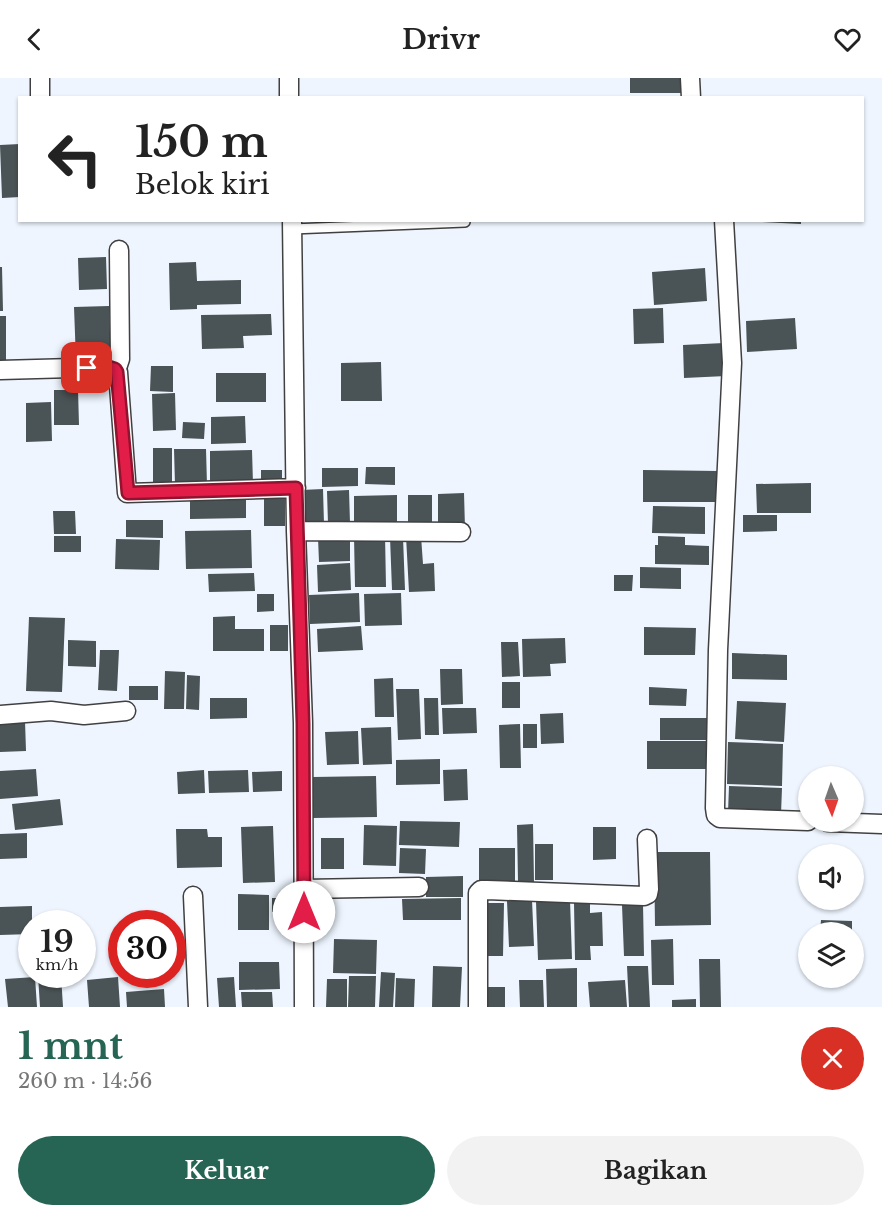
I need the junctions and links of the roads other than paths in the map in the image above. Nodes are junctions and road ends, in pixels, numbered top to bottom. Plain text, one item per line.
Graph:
1 (40, 78) edge
2 (289, 78) edge
3 (690, 78) edge
4 (40, 96) edge
5 (290, 96) edge
6 (691, 96) edge
7 (465, 222) edge
8 (724, 222) edge
9 (292, 225) edge
10 (119, 250) dead end
11 (115, 369) junction
12 (0, 370) edge
13 (296, 488) junction
14 (296, 531) junction
15 (461, 532) dead end
16 (126, 711) dead end
17 (0, 715) edge
18 (798, 821) edge
19 (864, 823) edge
20 (882, 824) edge
21 (647, 839) dead end
22 (419, 887) dead end
23 (304, 889) junction
24 (193, 896) dead end
25 (198, 1007) edge
26 (304, 1007) edge
27 (478, 1007) edge

1 - 4 street
2 - 5 street
3 - 6 street
7 - 9 lane
8 - 18 street
9 - 13 street
10 - 11 street
11 - 12 street
11 - 13 street
13 - 14 street
14 - 15 street
14 - 23 street
16 - 17 street
19 - 20 street
21 - 27 street
22 - 23 street
23 - 26 street
24 - 25 street

